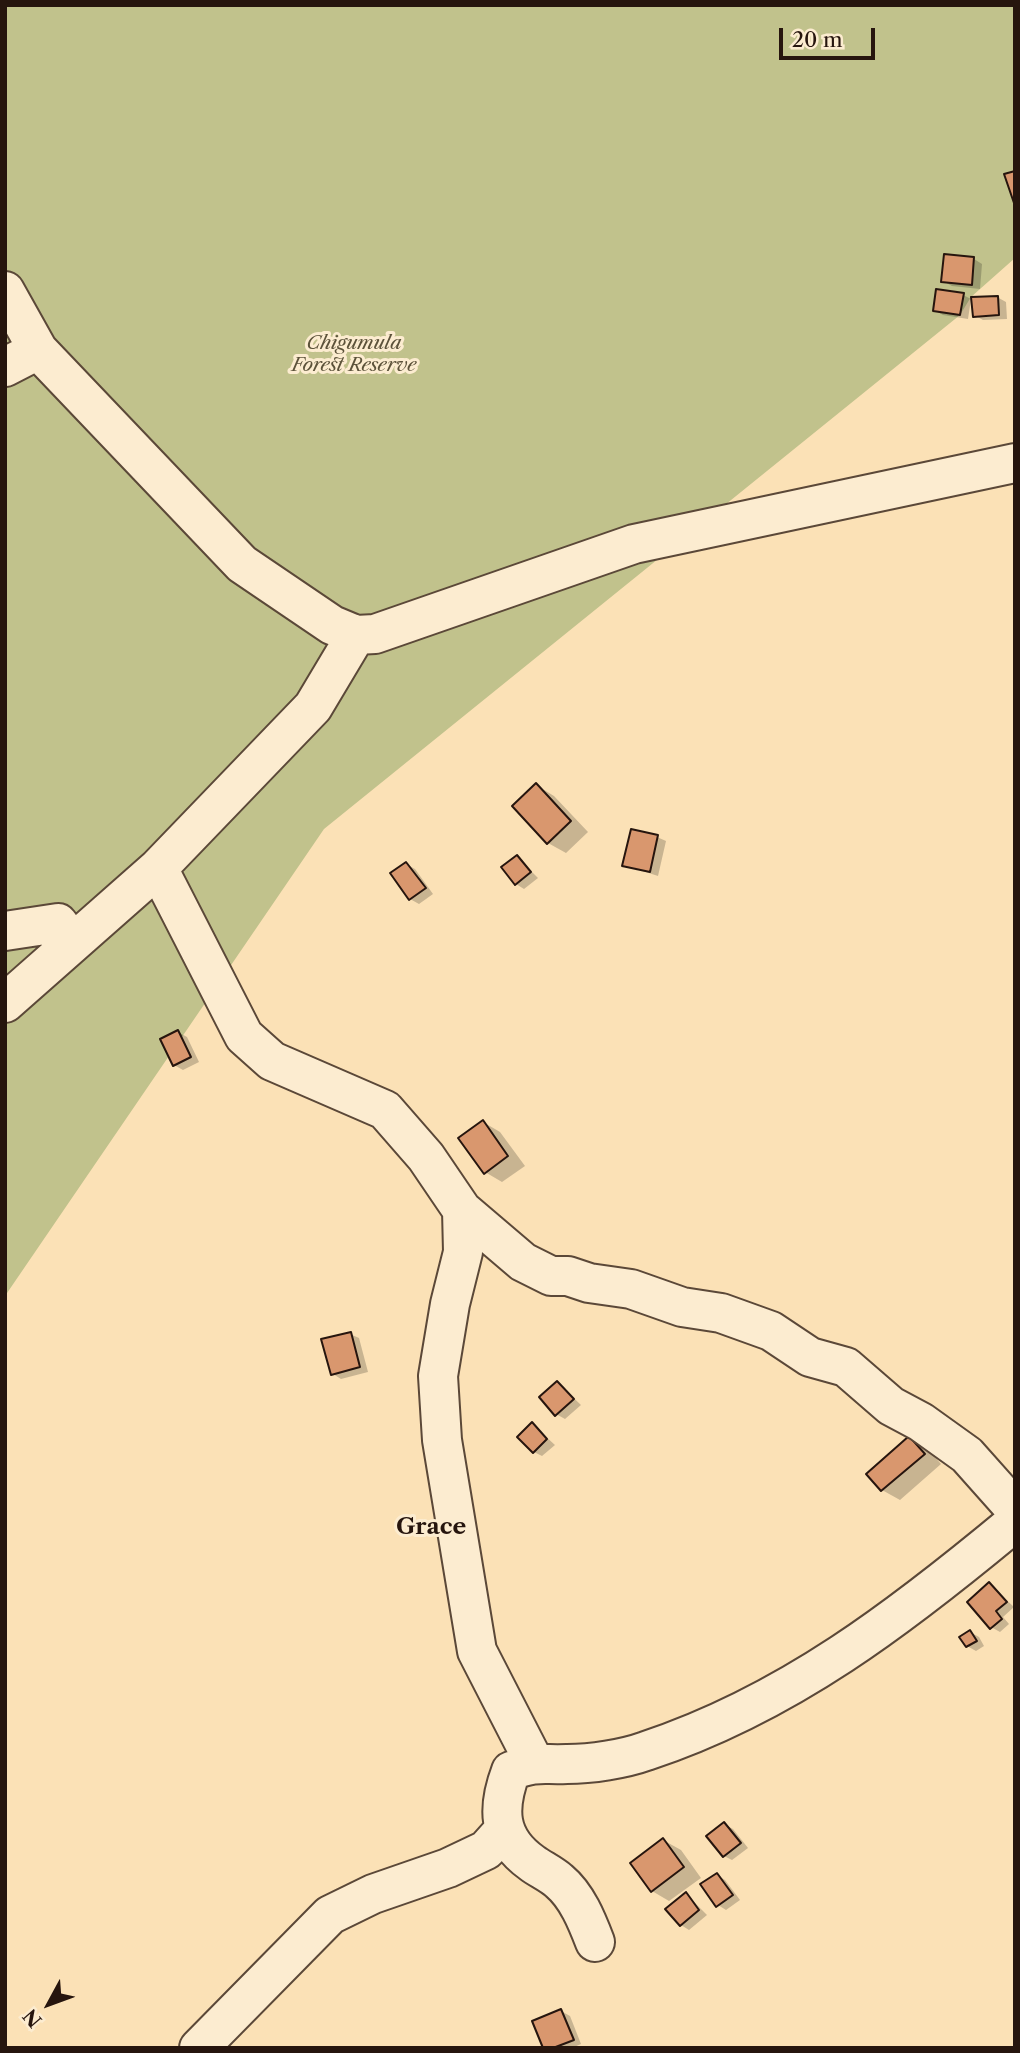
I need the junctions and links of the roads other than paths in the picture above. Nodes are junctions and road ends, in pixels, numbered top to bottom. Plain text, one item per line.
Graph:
1 (5, 291) edge
2 (21, 358) edge
3 (1015, 463) edge
4 (356, 635) junction
5 (158, 868) junction
6 (5, 931) edge
7 (73, 943) junction
8 (5, 1003) edge
9 (462, 1210) junction
10 (1015, 1508) edge
11 (1015, 1522) edge
12 (534, 1762) junction
13 (503, 1831) junction
14 (596, 1942) dead end
15 (199, 2048) edge

1 - 2 street
2 - 4 street
3 - 4 street
4 - 5 street
5 - 7 street
5 - 9 street
6 - 7 street
7 - 8 street
9 - 10 street
9 - 12 street
11 - 12 street
12 - 13 street
13 - 14 street
13 - 15 street

